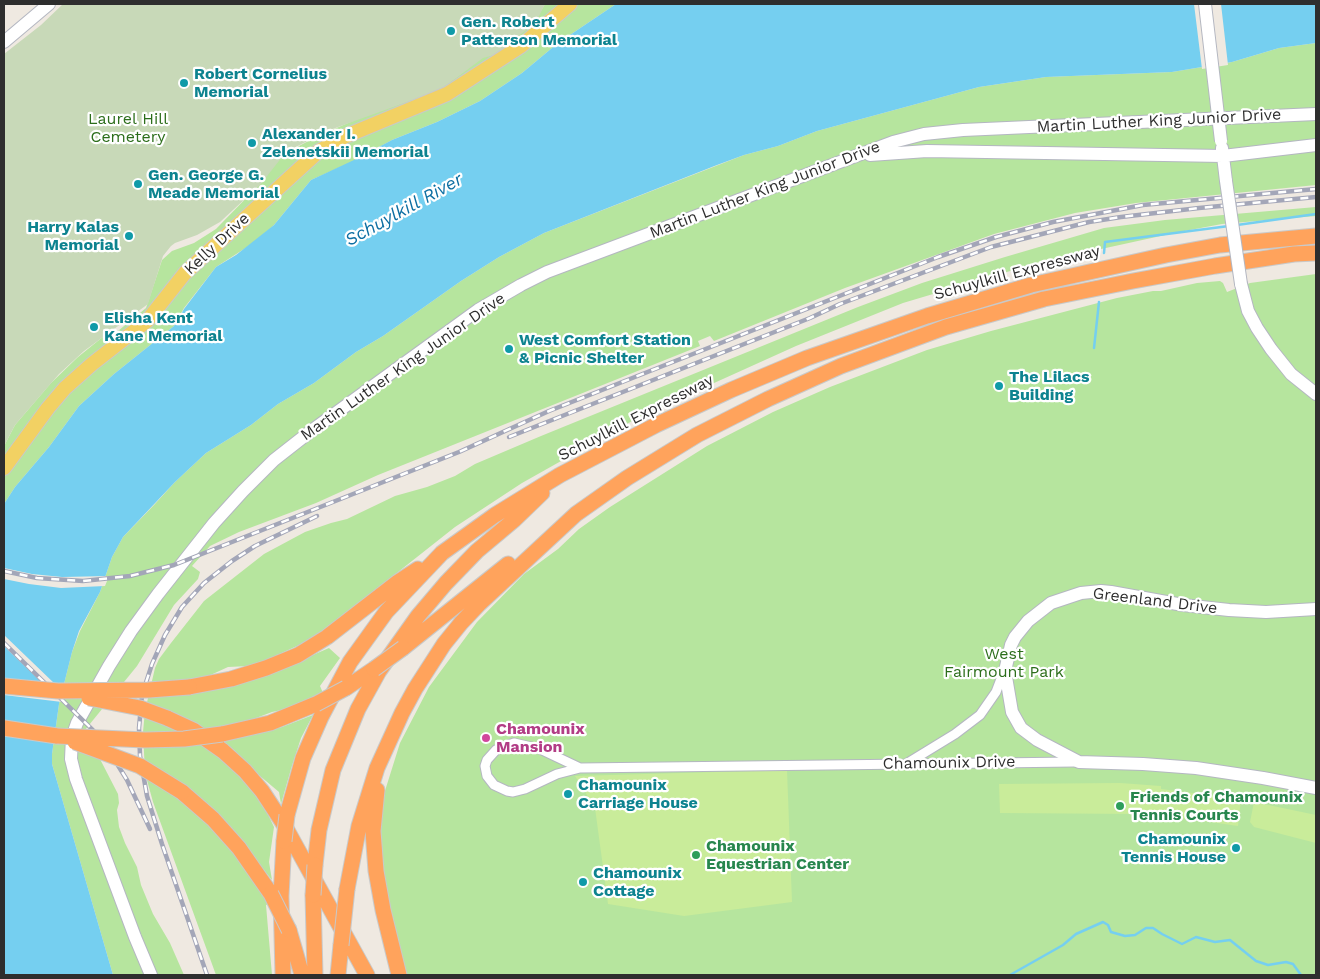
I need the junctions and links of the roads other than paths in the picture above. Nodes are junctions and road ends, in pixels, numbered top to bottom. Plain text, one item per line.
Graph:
1 (49, 4) edge
2 (570, 4) edge
3 (1205, 4) edge
4 (4, 42) edge
5 (1316, 114) edge
6 (915, 136) junction
7 (1316, 145) edge
8 (927, 151) junction
9 (853, 156) junction
10 (1223, 156) junction
11 (1316, 236) edge
12 (1316, 253) edge
13 (1316, 394) edge
14 (4, 468) edge
15 (560, 475) junction
16 (576, 514) junction
17 (442, 553) junction
18 (1316, 610) edge
19 (1005, 671) junction
20 (4, 686) edge
21 (58, 691) junction
22 (4, 728) edge
23 (393, 730) junction
24 (57, 736) junction
25 (1079, 762) junction
26 (905, 764) junction
27 (580, 768) junction
28 (1316, 788) edge
29 (151, 975) edge
30 (283, 975) edge
31 (302, 975) edge
32 (315, 975) edge
33 (338, 975) edge
34 (367, 975) edge
35 (398, 975) edge

1 - 4 main road
2 - 14 main road, Kelly Drive
3 - 10 main road, bridge
5 - 6 main road, Martin Luther King Junior Drive
6 - 8 main road
6 - 9 main road, Martin Luther King Junior Drive
7 - 10 main road
8 - 9 main road
8 - 10 main road
9 - 29 main road, Martin Luther King Junior Drive
10 - 13 main road, bridge
11 - 15 highway, Schuylkill Expressway
12 - 16 highway, Schuylkill Expressway
15 - 17 highway, Schuylkill Expressway
15 - 32 highway, bridge
16 - 23 highway, Schuylkill Expressway
16 - 24 highway, bridge
17 - 21 highway, bridge
17 - 30 highway, Schuylkill Expressway, bridge
18 - 19 main road, Greenland Drive
19 - 25 main road, Greenland Drive
19 - 26 street, Greenland Drive
20 - 21 highway, bridge
21 - 34 highway, bridge
22 - 24 highway
23 - 33 highway, Schuylkill Expressway, bridge
23 - 35 highway
24 - 31 highway, bridge
25 - 26 street, Chamounix Drive
25 - 28 main road, Chamounix Drive
26 - 27 street, Chamounix Drive
27 - 27 street, Chamounix Drive

